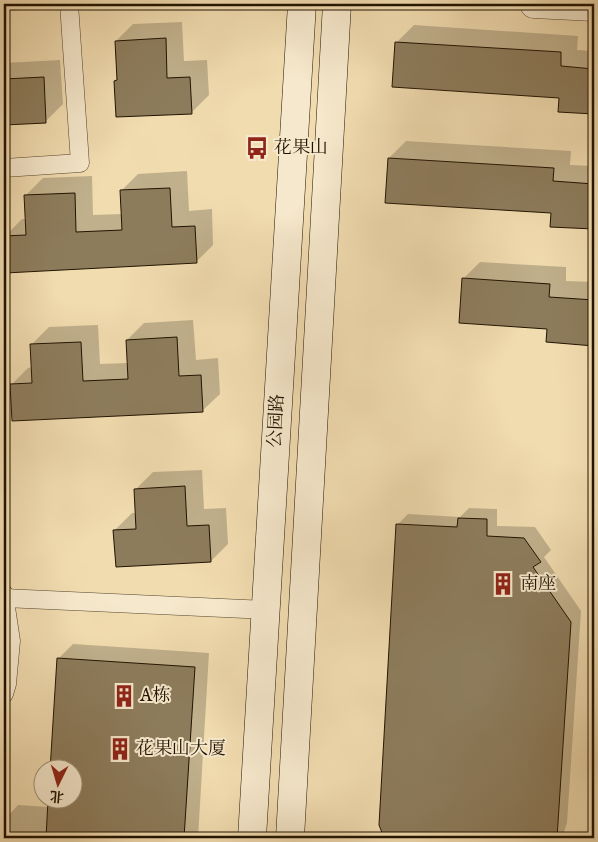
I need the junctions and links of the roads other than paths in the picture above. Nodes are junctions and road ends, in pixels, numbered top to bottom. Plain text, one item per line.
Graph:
1 (69, 4) edge
2 (302, 4) edge
3 (337, 4) edge
4 (534, 4) edge
5 (594, 7) edge
6 (4, 168) edge
7 (4, 594) edge
8 (4, 598) edge
9 (266, 610) junction
10 (5, 686) edge
11 (252, 838) edge
12 (290, 838) edge

1 - 6 lane
2 - 9 street, 公园路
3 - 12 street, 公园路
4 - 5 street
7 - 8 lane
8 - 9 lane
8 - 10 lane
9 - 11 street, 公园路

